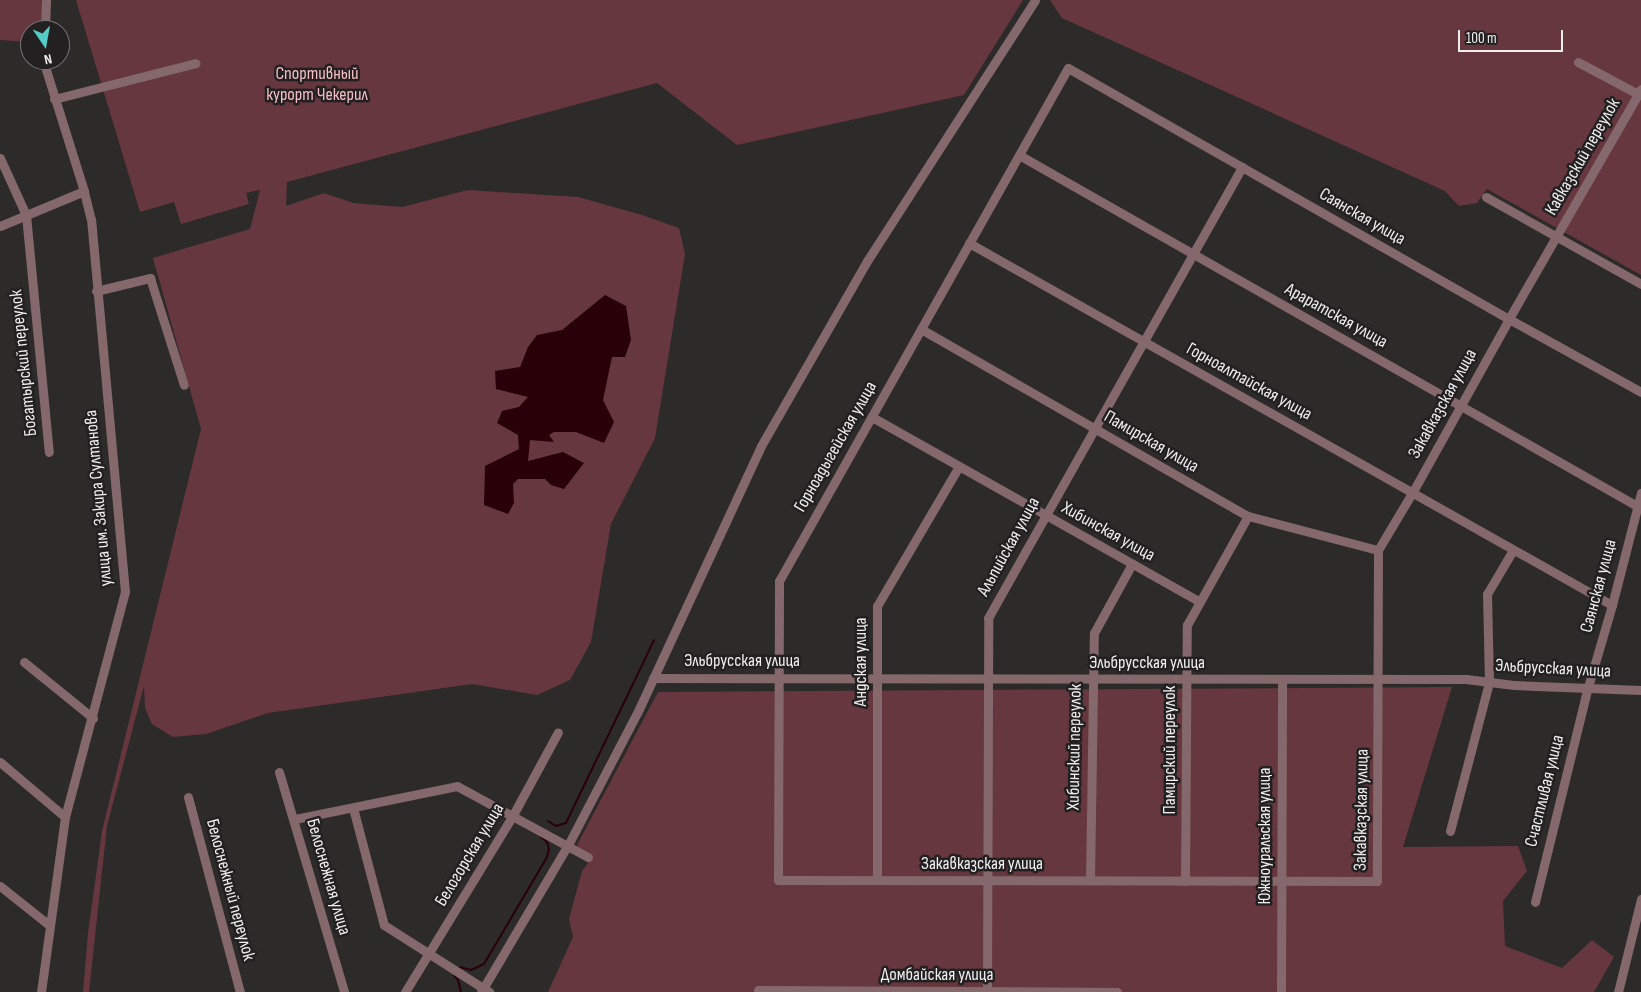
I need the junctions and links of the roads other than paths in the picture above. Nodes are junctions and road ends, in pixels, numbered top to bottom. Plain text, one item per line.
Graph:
1 (46, 0) edge
2 (1035, 0) edge
3 (45, 20) edge
4 (1578, 62) dead end
5 (196, 63) dead end
6 (1068, 68) joint
7 (46, 70) edge
8 (1640, 92) edge
9 (54, 99) junction
10 (1019, 155) junction
11 (0, 158) edge
12 (1242, 167) junction
13 (84, 191) junction
14 (1486, 197) dead end
15 (26, 215) junction
16 (0, 226) edge
17 (1556, 236) junction
18 (969, 243) junction
19 (1194, 255) junction
20 (1535, 273) joint
21 (1641, 284) edge
22 (96, 291) junction
23 (1509, 319) junction
24 (921, 329) junction
25 (1145, 342) junction
26 (184, 386) dead end
27 (1641, 392) edge
28 (1461, 405) junction
29 (872, 417) junction
30 (1096, 428) junction
31 (49, 452) dead end
32 (959, 466) junction
33 (1412, 493) junction
34 (1641, 493) edge
35 (1637, 506) junction
36 (1045, 515) junction
37 (1248, 516) junction
38 (1378, 550) junction
39 (1513, 550) junction
40 (1132, 564) junction
41 (1199, 601) junction
42 (1612, 605) junction
43 (24, 662) dead end
44 (780, 676) junction
45 (653, 678) junction
46 (878, 678) junction
47 (987, 679) junction
48 (1092, 679) junction
49 (1187, 679) junction
50 (1282, 680) junction
51 (1380, 680) junction
52 (1488, 682) junction
53 (1588, 687) junction
54 (1641, 690) edge
55 (93, 718) junction
56 (558, 732) dead end
57 (0, 762) edge
58 (280, 772) dead end
59 (188, 797) dead end
60 (353, 808) junction
61 (513, 816) junction
62 (65, 817) junction
63 (295, 819) junction
64 (1450, 831) dead end
65 (568, 845) junction
66 (588, 857) dead end
67 (778, 880) joint
68 (878, 880) junction
69 (987, 880) junction
70 (1090, 880) junction
71 (1186, 880) junction
72 (1282, 881) junction
73 (0, 886) edge
74 (1641, 899) edge
75 (1535, 902) dead end
76 (49, 925) junction
77 (430, 954) junction
78 (758, 990) dead end
79 (484, 991) edge
80 (41, 992) edge
81 (240, 992) edge
82 (344, 992) edge
83 (405, 992) edge
84 (987, 992) edge
85 (1117, 992) edge
86 (1281, 992) edge
87 (1618, 992) edge

1 - 3 street
2 - 45 street
4 - 8 street, Кавказский переулок
5 - 9 street
6 - 10 street, Горноадыгейская улица
6 - 12 street, Саянская улица
7 - 9 street, улица им. Закира Султанова
8 - 17 street, Кавказский переулок
9 - 13 street, улица им. Закира Султанова
10 - 18 street, Горноадыгейская улица
10 - 19 street, Араратская улица
11 - 15 street, Богатырский переулок
12 - 19 street, Альпийская улица
12 - 23 street, Саянская улица
13 - 15 street
13 - 22 street, улица им. Закира Султанова
14 - 17 street, Кавказский переулок
15 - 16 street
15 - 31 street, Богатырский переулок
17 - 20 street, Кавказский переулок
17 - 21 street, Кавказский переулок
18 - 24 street, Горноадыгейская улица
18 - 25 street, Горноалтайская улица
19 - 25 street, Альпийская улица
19 - 28 street, Араратская улица
20 - 23 street, Закавказская улица
22 - 26 street
22 - 55 street, улица им. Закира Султанова
23 - 27 street, Саянская улица
23 - 28 street, Закавказская улица
24 - 29 street, Горноадыгейская улица
24 - 30 street, Памирская улица
25 - 30 street, Альпийская улица
25 - 33 street, Горноалтайская улица
28 - 33 street, Закавказская улица
28 - 35 street, Араратская улица
29 - 32 street, Хибинская улица
29 - 44 street, Горноадыгейская улица
30 - 36 street, Альпийская улица
30 - 37 street, Памирская улица
32 - 36 street, Хибинская улица
32 - 46 street, Андская улица
33 - 38 street, Закавказская улица
33 - 39 street, Горноалтайская улица
34 - 35 street, Саянская улица
35 - 42 street, Саянская улица
36 - 40 street, Хибинская улица
36 - 47 street, Альпийская улица
37 - 38 street, Памирская улица
37 - 41 street, Памирский переулок
38 - 51 street, Закавказская улица
39 - 42 street, Горноалтайская улица
39 - 52 street
40 - 41 street, Хибинская улица
40 - 48 street, Хибинский переулок
41 - 49 street, Памирский переулок
42 - 53 street, Саянская улица
43 - 55 street
44 - 45 street, Эльбрусская улица
44 - 46 street, Эльбрусская улица
44 - 67 street, Горноадыгейская улица
45 - 65 street
46 - 47 street, Эльбрусская улица
46 - 68 street, Андская улица
47 - 48 street, Эльбрусская улица
47 - 69 street, Альпийская улица
48 - 49 street, Эльбрусская улица
48 - 70 street, Хибинский переулок
49 - 50 street, Эльбрусская улица
49 - 71 street, Памирский переулок
50 - 51 street, Эльбрусская улица
50 - 72 street, Южноуральская улица
51 - 52 street, Эльбрусская улица
51 - 72 street, Закавказская улица
52 - 53 street, Эльбрусская улица
52 - 64 street
53 - 54 street, Эльбрусская улица
53 - 75 street, Счастливая улица
55 - 62 street, улица им. Закира Султанова
56 - 61 street, Белогорская улица
57 - 62 street
58 - 63 street, Белоснежная улица
59 - 81 street, Белоснежный переулок
60 - 61 street
60 - 63 street
60 - 77 street
61 - 65 street
61 - 77 street, Белогорская улица
62 - 76 street, улица им. Закира Султанова
63 - 82 street, Белоснежная улица
65 - 66 street
65 - 79 street
67 - 68 street, Закавказская улица
68 - 69 street, Закавказская улица
69 - 70 street, Закавказская улица
69 - 84 street, Альпийская улица
70 - 71 street, Закавказская улица
71 - 72 street, Закавказская улица
72 - 86 street, Южноуральская улица
73 - 76 street
74 - 87 street
76 - 80 street, улица им. Закира Султанова
77 - 79 street
77 - 83 street, Белогорская улица
78 - 84 street, Домбайская улица
84 - 85 street, Домбайская улица

